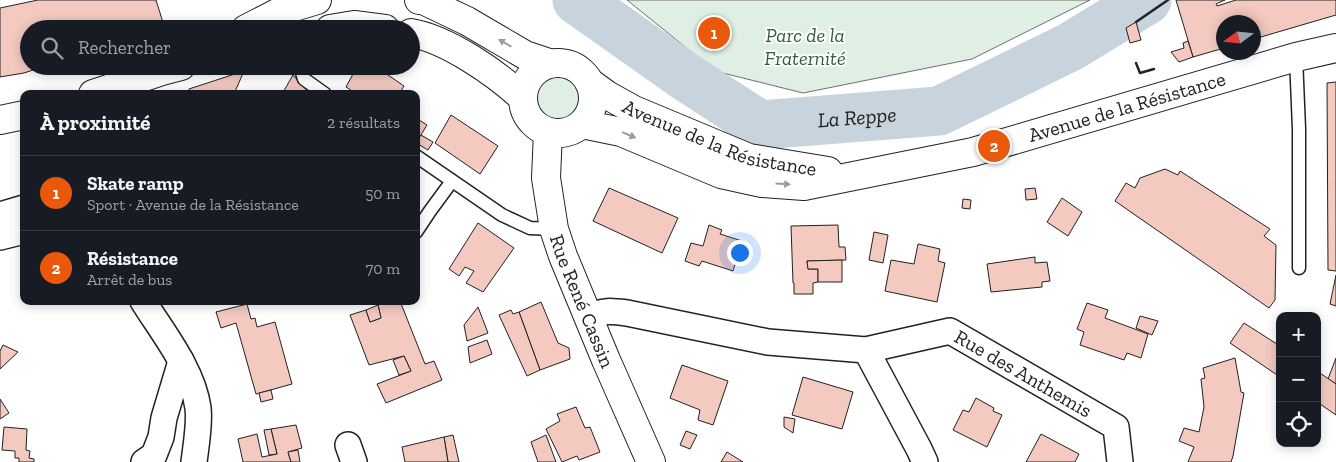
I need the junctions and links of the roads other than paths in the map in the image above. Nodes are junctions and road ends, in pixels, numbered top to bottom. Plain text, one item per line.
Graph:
1 (317, 0) edge
2 (422, 0) edge
3 (282, 13) edge
4 (266, 20) edge
5 (420, 34) edge
6 (1336, 48) edge
7 (1296, 57) junction
8 (549, 63) junction
9 (151, 75) edge
10 (303, 75) edge
11 (589, 82) junction
12 (105, 90) edge
13 (320, 90) edge
14 (522, 98) junction
15 (20, 116) edge
16 (0, 120) edge
17 (582, 124) junction
18 (548, 132) junction
19 (420, 159) edge
20 (858, 174) junction
21 (452, 181) junction
22 (20, 209) edge
23 (0, 215) edge
24 (420, 226) edge
25 (554, 229) junction
26 (20, 232) edge
27 (0, 237) edge
28 (1299, 268) dead end
29 (146, 305) edge
30 (588, 317) junction
31 (866, 350) junction
32 (181, 361) junction
33 (144, 462) edge
34 (194, 462) edge
35 (651, 462) edge
36 (925, 462) edge
37 (1120, 462) edge

1 - 3 main road
8 -> 2 main road
3 - 4 main road
5 - 14 main road
6 - 7 main road, Avenue de la Résistance
7 - 20 main road, Avenue de la Résistance
7 - 28 lane
8 - 11 main road
8 - 14 main road
9 - 12 main road
10 - 13 lane
11 - 17 main road
11 - 20 main road, Avenue de la Résistance
14 - 18 main road
15 - 16 main road
17 - 18 main road
17 -> 20 main road, Avenue de la Résistance
18 - 25 main road, Rue René Cassin
19 - 21 lane
21 - 24 lane
21 - 25 lane
22 - 23 street
25 - 30 main road, Rue René Cassin
26 - 27 street
29 - 32 street
30 - 31 street, Rue des Anthemis
30 - 35 main road, Rue René Cassin
31 - 36 street
31 - 37 street, Rue des Anthemis
32 - 33 street
32 - 34 street

